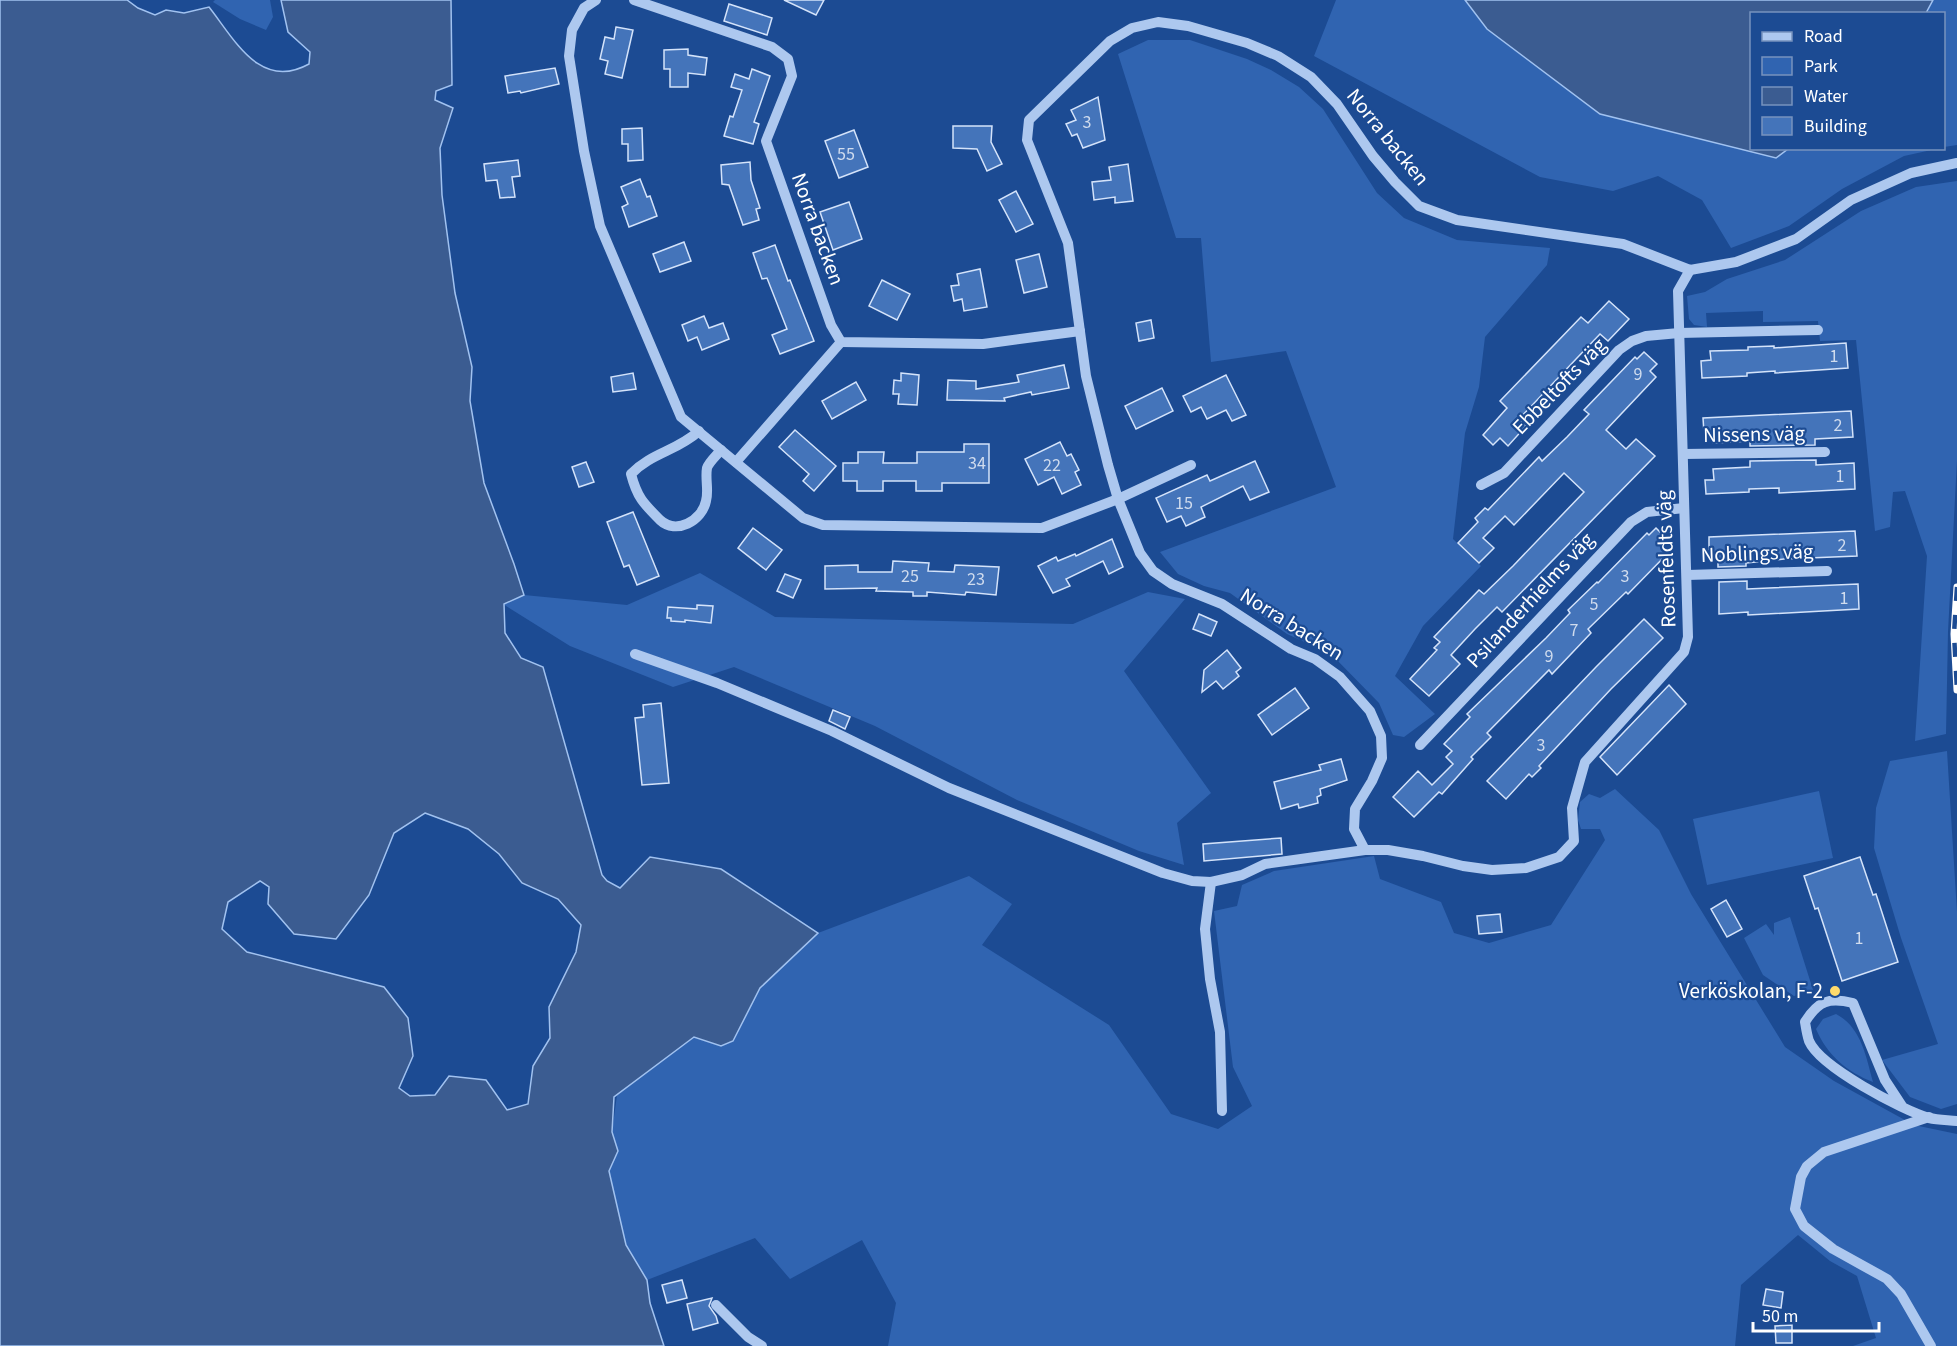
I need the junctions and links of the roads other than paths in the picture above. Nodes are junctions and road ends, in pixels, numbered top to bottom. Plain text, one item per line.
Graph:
1 (596, 0) edge
2 (634, 0) edge
3 (1957, 163) edge
4 (1690, 270) junction
5 (1818, 330) dead end
6 (1080, 332) junction
7 (1679, 333) junction
8 (841, 342) junction
9 (699, 431) junction
10 (721, 450) junction
11 (1825, 452) dead end
12 (1683, 454) junction
13 (736, 462) junction
14 (1191, 465) dead end
15 (1481, 485) dead end
16 (1118, 499) junction
17 (1684, 508) junction
18 (1827, 571) dead end
19 (1688, 575) junction
20 (635, 654) dead end
21 (1420, 746) dead end
22 (1365, 850) junction
23 (1211, 882) junction
24 (1902, 1106) junction
25 (1222, 1111) dead end
26 (1929, 1118) junction
27 (1957, 1121) edge
28 (717, 1305) dead end
29 (762, 1346) edge
30 (1931, 1346) edge

1 - 9 street
2 - 8 street, Norra backen
3 - 4 street
4 - 6 street, Norra backen
4 - 7 street, Rosenfeldts väg
5 - 7 street, Ebbeltofts väg
6 - 8 street
6 - 16 street, Norra backen
7 - 12 street, Rosenfeldts väg
7 - 15 street, Ebbeltofts väg
8 - 13 street
9 - 10 street
9 - 10 street
10 - 13 street
11 - 12 street, Nissens väg
12 - 17 street, Rosenfeldts väg
13 - 16 street
14 - 16 street
16 - 22 street, Norra backen
17 - 19 street, Rosenfeldts väg
17 - 21 street, Psilanderhielms väg
18 - 19 street, Noblings väg
19 - 22 street, Rosenfeldts väg
20 - 23 street
22 - 23 street, Rosenfeldts väg
23 - 25 street
24 - 24 street
24 - 26 street
26 - 27 street
26 - 30 street
28 - 29 street

